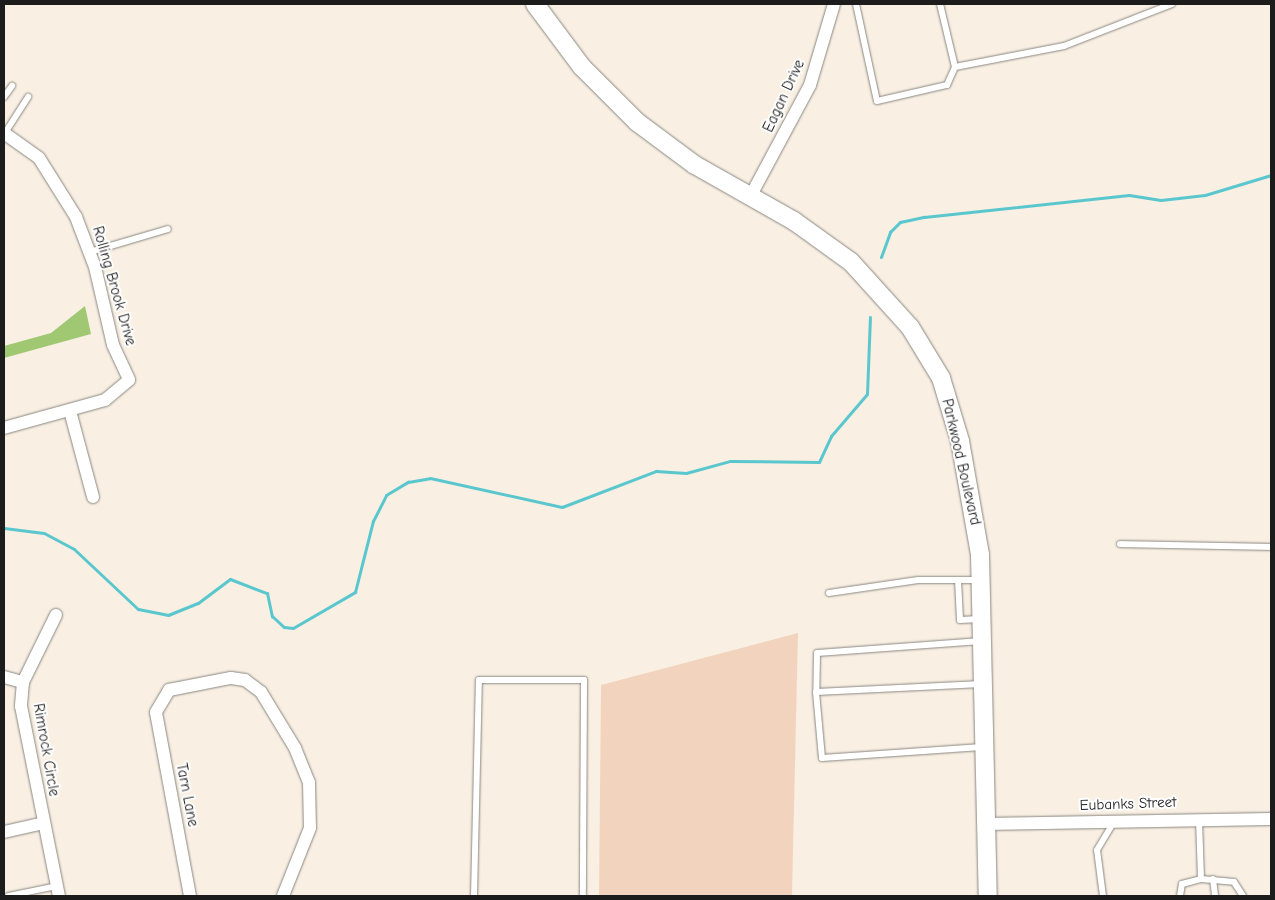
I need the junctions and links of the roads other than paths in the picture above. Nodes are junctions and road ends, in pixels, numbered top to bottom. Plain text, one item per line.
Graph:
1 (535, 4) edge
2 (834, 4) edge
3 (856, 4) edge
4 (940, 4) edge
5 (1172, 4) edge
6 (955, 67) junction
7 (12, 86) dead end
8 (4, 97) edge
9 (28, 97) dead end
10 (4, 133) edge
11 (750, 196) junction
12 (168, 229) dead end
13 (90, 252) junction
14 (70, 411) junction
15 (4, 428) edge
16 (93, 497) dead end
17 (1120, 544) dead end
18 (1271, 547) edge
19 (958, 580) junction
20 (981, 580) junction
21 (829, 593) dead end
22 (56, 615) dead end
23 (982, 619) junction
24 (982, 641) junction
25 (4, 677) edge
26 (23, 682) junction
27 (983, 684) junction
28 (816, 692) junction
29 (984, 747) junction
30 (1116, 818) junction
31 (1199, 818) junction
32 (1271, 818) edge
33 (44, 823) junction
34 (986, 824) junction
35 (4, 832) edge
36 (1201, 879) junction
37 (1213, 880) junction
38 (58, 891) edge
39 (8, 896) edge
40 (190, 896) edge
41 (283, 896) edge
42 (474, 896) edge
43 (583, 896) edge
44 (981, 896) edge
45 (988, 896) edge
46 (1103, 896) edge
47 (1180, 896) edge
48 (1215, 896) edge
49 (1243, 896) edge

1 - 11 main road, Parkwood Boulevard
2 - 11 street, Eagan Drive
3 - 6 lane
4 - 6 lane
5 - 6 lane
7 - 8 lane
9 - 10 lane
10 - 13 street, Rolling Brook Drive
11 - 20 main road, Parkwood Boulevard
12 - 13 lane
13 - 14 street, Rolling Brook Drive
14 - 15 street
14 - 16 street
17 - 18 lane
19 - 20 lane
19 - 21 lane
19 - 23 lane
20 - 23 main road, Parkwood Boulevard
22 - 26 street, Rimrock Circle
23 - 24 main road, Parkwood Boulevard
24 - 27 main road, Parkwood Boulevard
24 - 28 lane
25 - 26 street
26 - 33 street, Rimrock Circle
27 - 28 lane
27 - 29 main road, Parkwood Boulevard
28 - 29 lane
29 - 34 main road, Parkwood Boulevard
30 - 31 street, Eubanks Street
30 - 34 street, Eubanks Street
30 - 46 lane
31 - 32 street, Eubanks Street
31 - 36 lane
33 - 35 street
33 - 38 street, Rimrock Circle
34 - 45 main road, Parkwood Boulevard
36 - 37 lane
36 - 47 lane
37 - 48 lane
37 - 49 lane
38 - 39 lane
40 - 41 street, Tarn Lane
42 - 43 lane
44 - 45 lane

